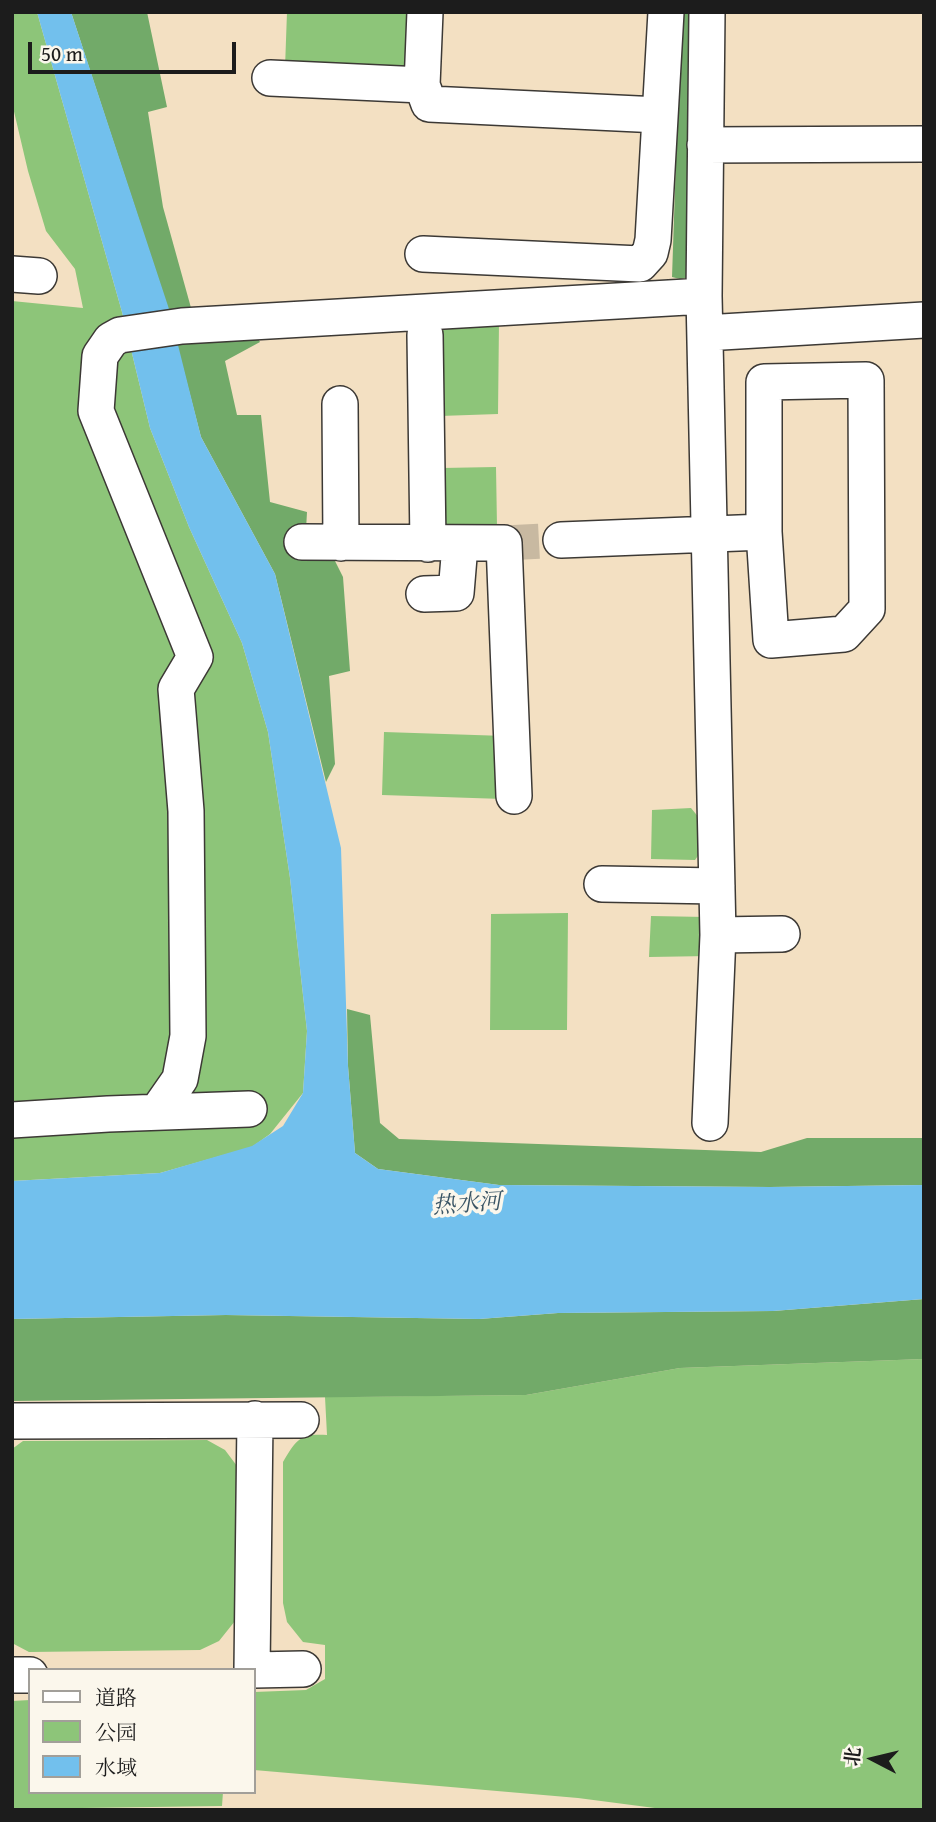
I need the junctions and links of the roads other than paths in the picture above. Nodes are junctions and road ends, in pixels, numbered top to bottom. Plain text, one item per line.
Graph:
1 (425, 12) edge
2 (666, 12) edge
3 (707, 12) edge
4 (270, 78) dead end
5 (422, 85) junction
6 (659, 116) junction
7 (924, 144) edge
8 (705, 145) junction
9 (424, 254) dead end
10 (704, 296) junction
11 (924, 320) edge
12 (705, 333) junction
13 (425, 335) dead end
14 (340, 404) dead end
15 (764, 532) junction
16 (709, 534) junction
17 (561, 540) tunnel mouth
18 (302, 542) dead end
19 (341, 543) junction
20 (444, 544) junction
21 (424, 594) dead end
22 (514, 796) dead end
23 (601, 884) dead end
24 (717, 886) junction
25 (782, 934) dead end
26 (718, 935) junction
27 (249, 1109) dead end
28 (157, 1112) junction
29 (12, 1120) edge
30 (710, 1123) dead end
31 (255, 1419) junction
32 (301, 1419) dead end
33 (12, 1421) edge
34 (253, 1668) edge
35 (303, 1669) dead end
36 (256, 1670) edge

1 - 5 street
2 - 6 street
3 - 8 street
4 - 5 street
5 - 6 street
6 - 9 street
7 - 8 street
8 - 10 street
10 - 12 street
10 - 28 street
11 - 12 street
12 - 16 street
13 - 20 street
14 - 19 street
15 - 15 street
15 - 16 street
16 - 17 street
16 - 24 street
18 - 19 street
19 - 20 street
20 - 21 street
20 - 22 street
23 - 24 street
24 - 26 street
25 - 26 street
26 - 30 street
27 - 28 street
28 - 29 street
31 - 32 street
31 - 33 street
31 - 34 street
35 - 36 street

